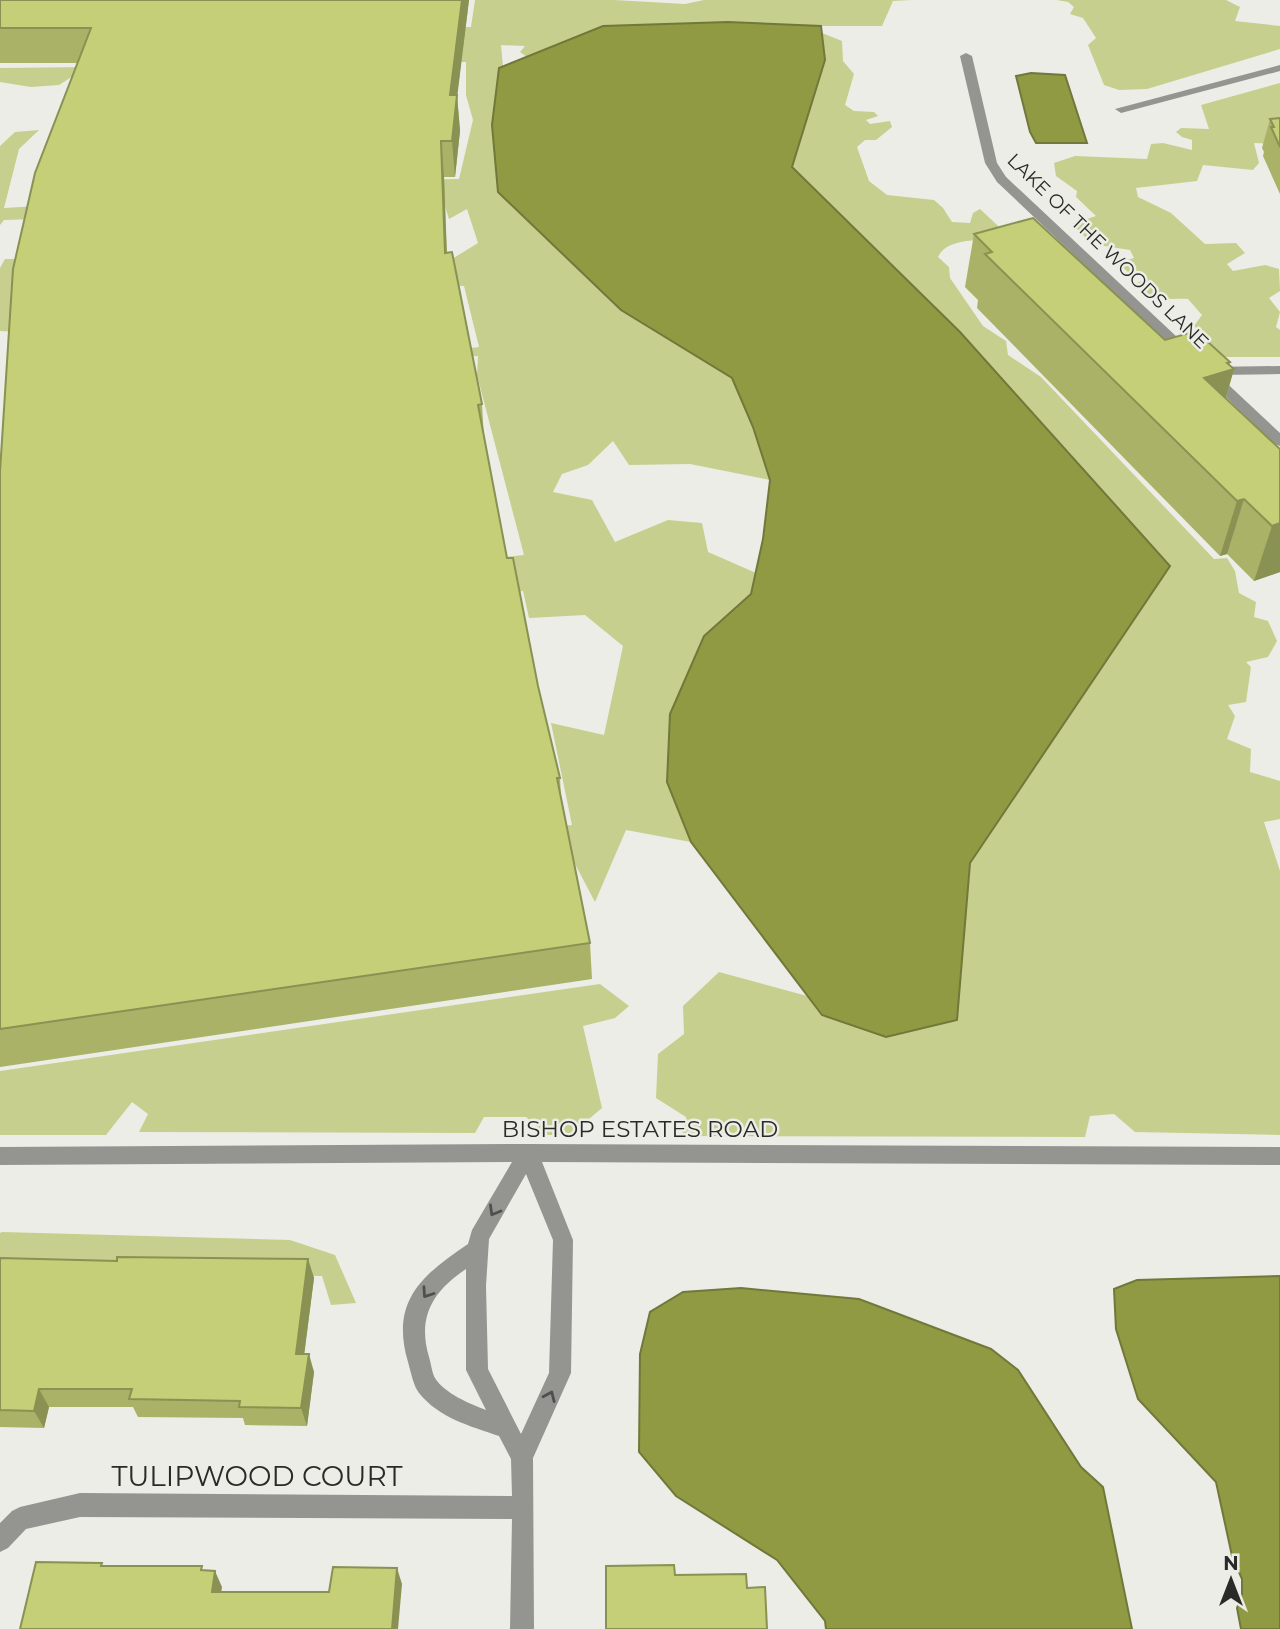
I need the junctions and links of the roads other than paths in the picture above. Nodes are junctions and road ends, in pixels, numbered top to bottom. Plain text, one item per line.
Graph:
1 (965, 56) dead end
2 (1280, 68) edge
3 (1121, 109) dead end
4 (1280, 370) edge
5 (1205, 371) junction
6 (1280, 441) edge
7 (528, 1153) junction
8 (0, 1156) edge
9 (1280, 1156) edge
10 (478, 1249) junction
11 (507, 1428) junction
12 (522, 1458) junction
13 (524, 1508) junction
14 (0, 1540) edge
15 (522, 1629) edge

1 - 5 street, LAKE OF THE WOODS LANE
2 - 3 street
4 - 5 street
5 - 6 street, LAKE OF THE WOODS LANE
7 - 8 street, BISHOP ESTATES ROAD
7 - 9 street, BISHOP ESTATES ROAD
7 -> 10 street
12 -> 7 street
10 - 11 street
10 -> 11 street
11 - 12 street
12 - 13 street
13 - 14 street, TULIPWOOD COURT
13 - 15 street

